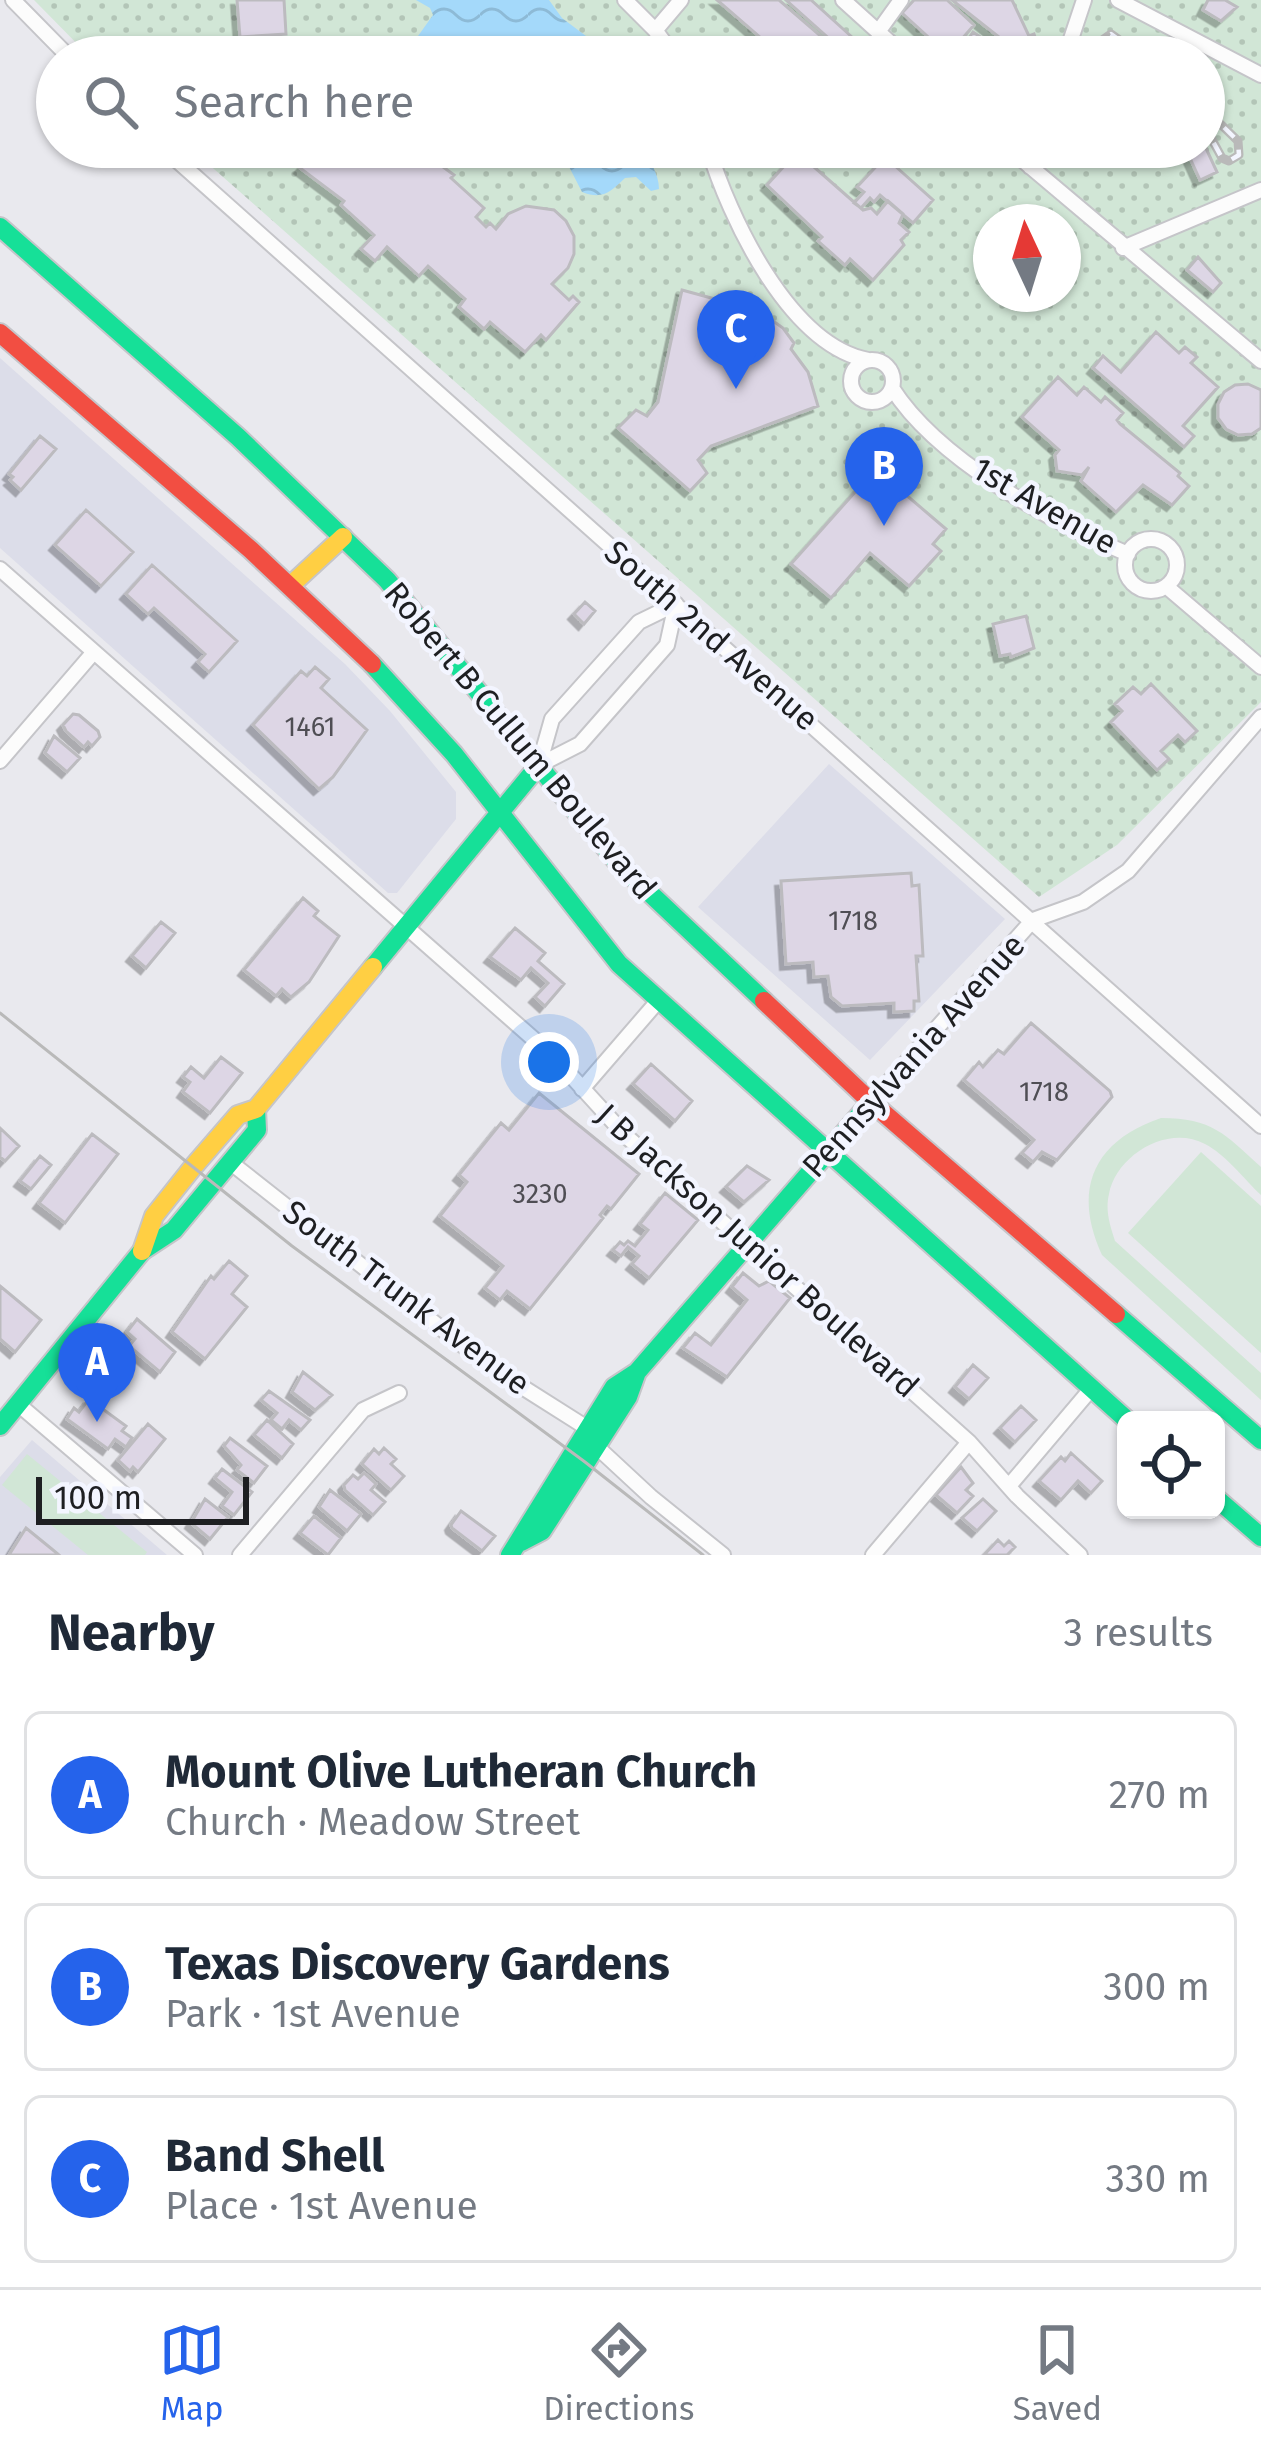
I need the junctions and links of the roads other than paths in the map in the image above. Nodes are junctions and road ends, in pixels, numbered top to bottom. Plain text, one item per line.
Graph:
1 (10, 0) edge
2 (625, 0) edge
3 (681, 0) edge
4 (842, 0) edge
5 (901, 0) edge
6 (1084, 0) edge
7 (1118, 0) edge
8 (0, 11) edge
9 (659, 26) dead end
10 (878, 32) junction
11 (47, 36) edge
12 (659, 36) edge
13 (882, 36) edge
14 (1072, 36) edge
15 (1187, 36) edge
16 (1225, 56) edge
17 (1261, 75) edge
18 (186, 168) edge
19 (716, 168) edge
20 (1031, 168) edge
21 (1261, 190) edge
22 (0, 227) edge
23 (1123, 248) junction
24 (0, 333) edge
25 (843, 356) junction
26 (868, 360) junction
27 (1261, 361) edge
28 (850, 380) junction
29 (892, 388) junction
30 (877, 402) junction
31 (907, 410) junction
32 (343, 537) junction
33 (1127, 554) junction
34 (0, 569) edge
35 (291, 585) junction
36 (1167, 586) junction
37 (676, 604) junction
38 (93, 652) junction
39 (1261, 667) edge
40 (1261, 716) edge
41 (0, 761) edge
42 (539, 765) junction
43 (501, 816) junction
44 (1034, 920) junction
45 (407, 929) junction
46 (658, 1000) junction
47 (582, 1089) junction
48 (871, 1102) junction
49 (256, 1109) junction
50 (1261, 1126) edge
51 (828, 1150) junction
52 (230, 1162) junction
53 (746, 1241) junction
54 (142, 1251) junction
55 (1091, 1389) junction
56 (399, 1393) dead end
57 (18, 1404) junction
58 (1117, 1411) edge
59 (0, 1426) edge
60 (591, 1437) junction
61 (1261, 1440) edge
62 (969, 1442) junction
63 (1009, 1486) junction
64 (1225, 1506) edge
65 (1261, 1537) edge
66 (1261, 1546) edge
67 (515, 1548) edge
68 (1255, 1554) edge
69 (195, 1555) edge
70 (240, 1555) edge
71 (724, 1555) edge
72 (873, 1555) edge
73 (1080, 1555) edge

1 - 8 street
1 - 11 street
2 - 12 street
3 - 9 street
4 - 10 street
5 - 10 street
6 - 14 street
7 - 15 street
10 - 13 street
16 - 17 street
18 - 37 street, South 2nd Avenue
19 - 25 street
20 - 23 street
21 - 23 street
22 - 32 main road, Robert B Cullum Boulevard
23 - 27 street
24 - 35 main road, Robert B Cullum Boulevard
25 - 26 street
25 - 28 street
26 - 28 street
26 - 29 street
28 - 30 street
29 - 30 street
29 - 31 street, 1st Avenue
30 - 31 street, 1st Avenue
31 - 33 street, 1st Avenue
32 - 35 main road
32 - 42 main road, Robert B Cullum Boulevard
33 - 36 street
33 - 36 street
34 - 38 street, J B Jackson Junior Boulevard
35 - 43 main road, Robert B Cullum Boulevard
36 - 39 street
37 - 42 street
37 - 42 street
37 - 44 street, South 2nd Avenue
38 - 41 street
38 - 45 street, J B Jackson Junior Boulevard
40 - 44 street, Pennsylvania Avenue
42 - 43 main road
42 - 48 main road, Robert B Cullum Boulevard
43 - 45 main road
43 - 46 main road, Robert B Cullum Boulevard
44 - 48 street, Pennsylvania Avenue
44 - 50 street, South 2nd Avenue
45 - 47 street, J B Jackson Junior Boulevard
45 - 49 main road
46 - 47 street
46 - 51 main road, Robert B Cullum Boulevard
47 - 53 street, J B Jackson Junior Boulevard
48 - 51 main road, Pennsylvania Avenue
48 - 61 main road, Robert B Cullum Boulevard
49 - 52 main road
49 - 54 main road
51 - 53 main road, Pennsylvania Avenue
51 - 55 main road, Robert B Cullum Boulevard
52 - 54 main road
52 - 60 street, South Trunk Avenue
53 - 60 main road, Pennsylvania Avenue
53 - 62 street, J B Jackson Junior Boulevard
54 - 57 main road
55 - 58 main road, Robert B Cullum Boulevard
55 - 63 street
56 - 70 street
57 - 59 main road
57 - 69 street
60 - 67 main road, Pennsylvania Avenue
60 - 71 street, South Trunk Avenue
62 - 63 street, J B Jackson Junior Boulevard
62 - 72 street
63 - 73 street, J B Jackson Junior Boulevard
64 - 65 main road
66 - 68 street

